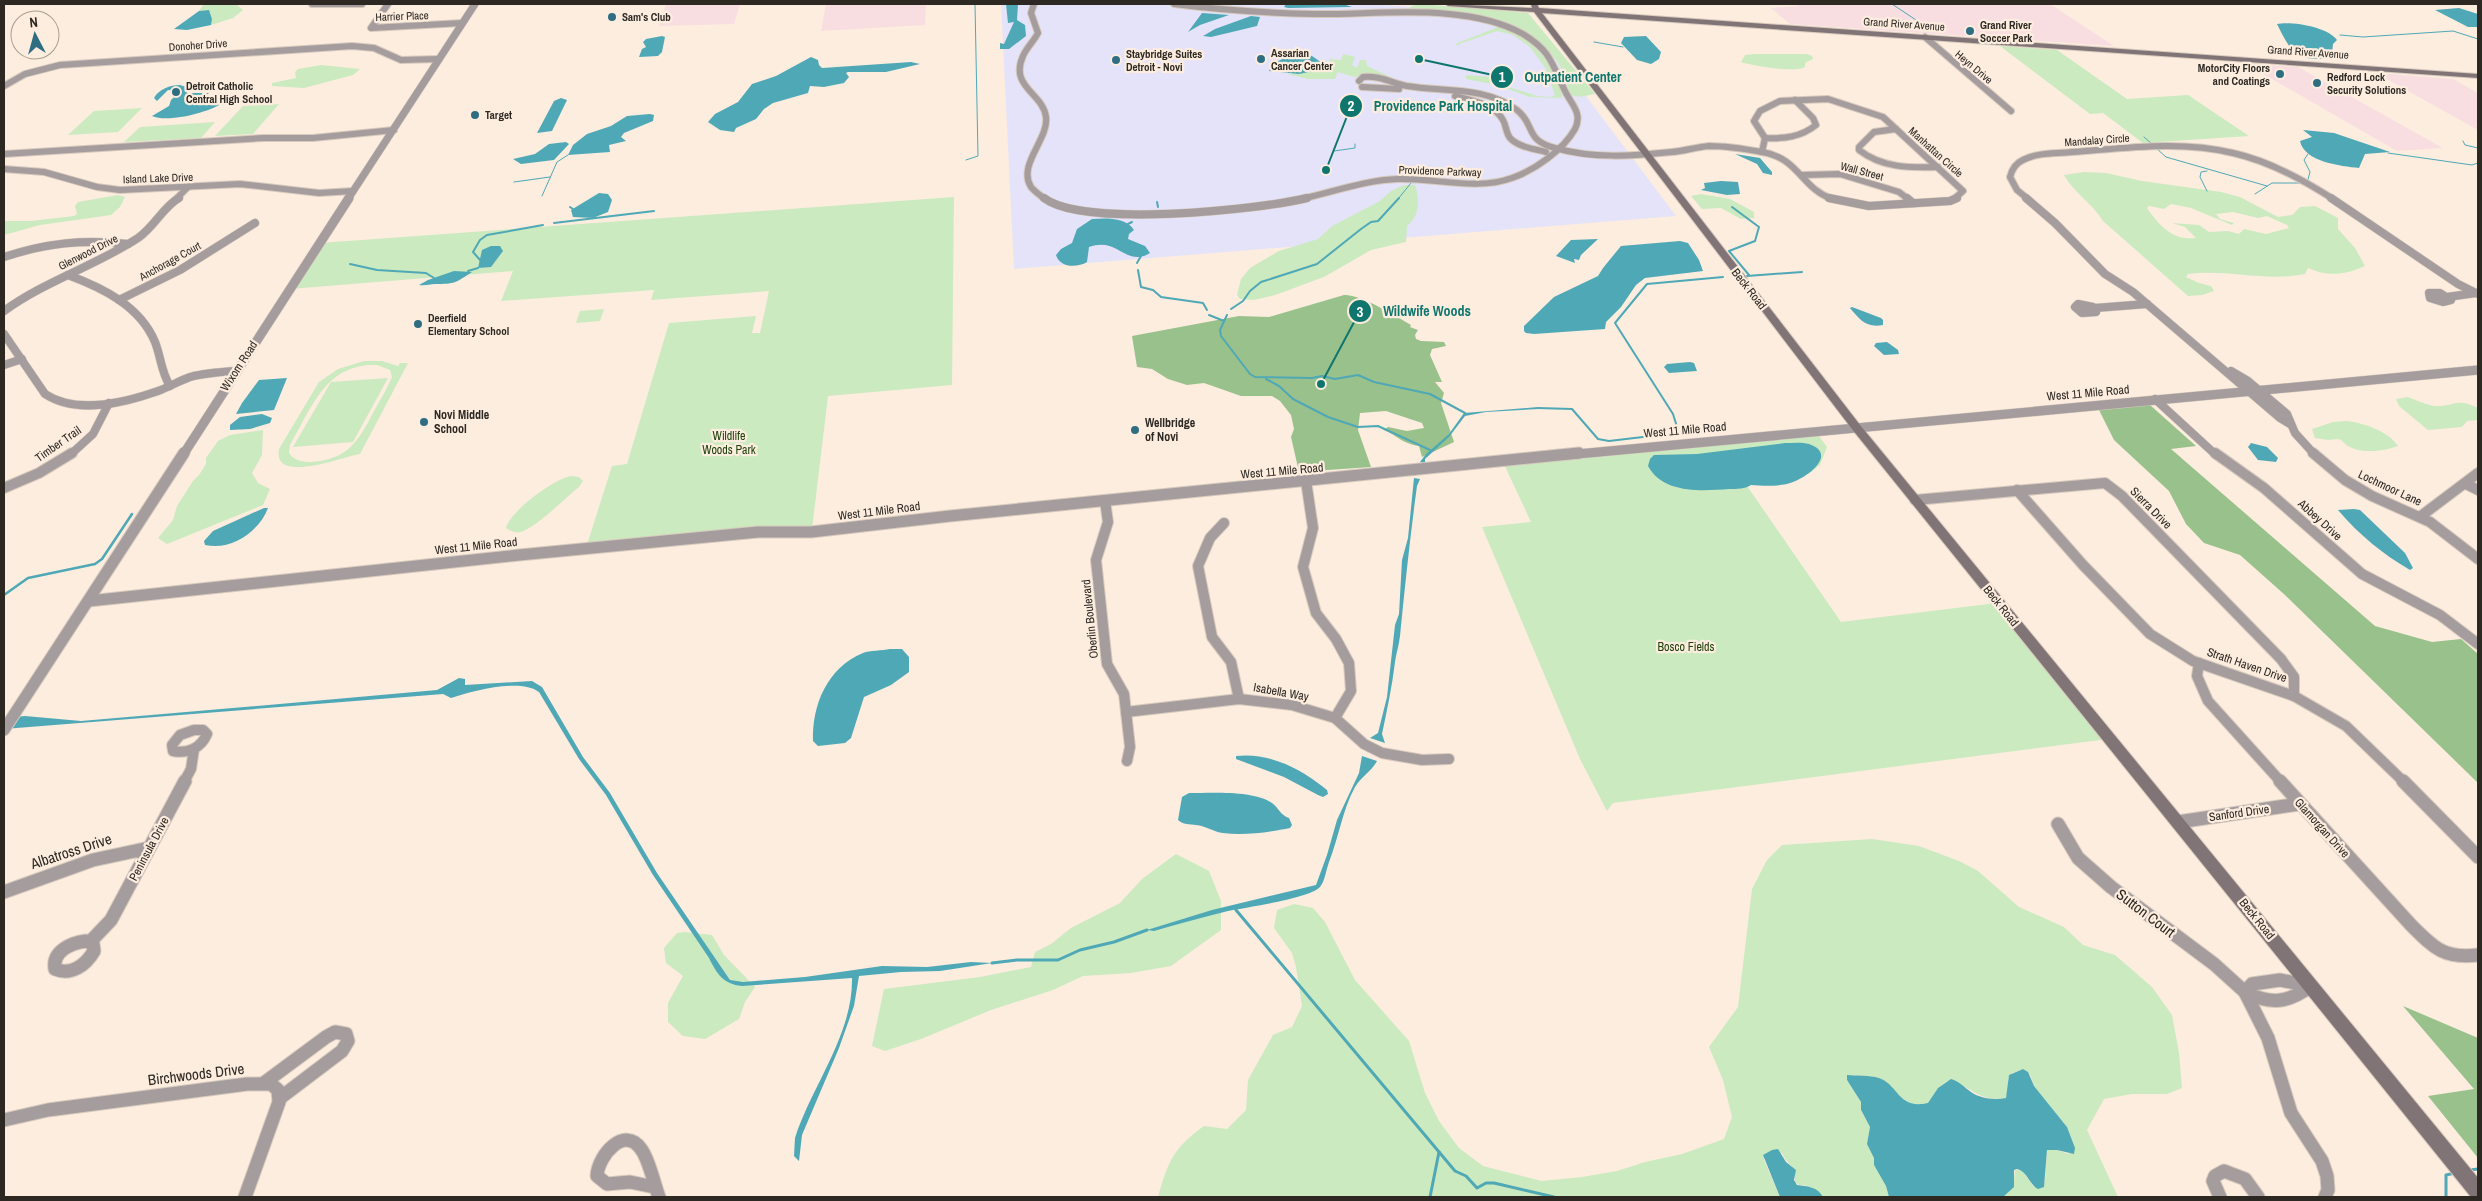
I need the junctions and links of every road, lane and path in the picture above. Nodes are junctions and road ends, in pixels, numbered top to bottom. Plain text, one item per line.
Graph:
1 (312, 4) edge
2 (362, 4) edge
3 (388, 4) edge
4 (475, 4) edge
5 (1034, 4) edge
6 (1174, 4) edge
7 (1277, 4) edge
8 (1448, 4) edge
9 (1526, 4) edge
10 (1535, 7) edge
11 (1274, 12) junction
12 (462, 24) junction
13 (1926, 37) junction
14 (440, 57) junction
15 (2478, 76) edge
16 (4, 86) edge
17 (1795, 100) junction
18 (2011, 111) dead end
19 (1896, 129) junction
20 (394, 130) junction
21 (1765, 138) junction
22 (1554, 151) junction
23 (1762, 153) junction
24 (4, 154) edge
25 (1650, 156) junction
26 (1938, 166) junction
27 (4, 169) edge
28 (1802, 175) junction
29 (187, 188) junction
30 (178, 189) junction
31 (354, 189) junction
32 (173, 200) junction
33 (1913, 203) junction
34 (255, 223) dead end
35 (128, 244) junction
36 (4, 256) edge
37 (68, 275) junction
38 (2478, 294) edge
39 (2447, 296) dead end
40 (119, 300) junction
41 (2146, 304) junction
42 (2095, 308) dead end
43 (4, 311) edge
44 (4, 334) edge
45 (22, 359) junction
46 (2212, 361) junction
47 (4, 365) edge
48 (2478, 370) edge
49 (234, 374) junction
50 (170, 386) junction
51 (2259, 390) junction
52 (2248, 391) junction
53 (2155, 399) junction
54 (109, 403) junction
55 (2290, 424) junction
56 (1856, 427) junction
57 (2478, 473) edge
58 (1306, 481) junction
59 (2466, 484) junction
60 (4, 488) edge
61 (2016, 490) junction
62 (2478, 490) edge
63 (1105, 500) junction
64 (1915, 500) junction
65 (2420, 516) junction
66 (1224, 522) dead end
67 (2478, 559) edge
68 (89, 601) junction
69 (2478, 644) edge
70 (2199, 663) junction
71 (2294, 696) junction
72 (1240, 699) junction
73 (1126, 712) junction
74 (1335, 718) junction
75 (4, 730) edge
76 (194, 750) dead end
77 (1449, 759) dead end
78 (1127, 761) dead end
79 (2299, 804) junction
80 (2178, 822) junction
81 (2058, 824) dead end
82 (149, 848) junction
83 (2478, 857) edge
84 (4, 892) edge
85 (90, 942) dead end
86 (2478, 955) edge
87 (2311, 986) junction
88 (2244, 992) junction
89 (264, 1083) junction
90 (280, 1098) junction
91 (4, 1120) edge
92 (2478, 1192) edge
93 (244, 1197) edge
94 (2220, 1197) edge
95 (2258, 1197) edge
96 (2325, 1197) edge

1 - 2 street
3 - 12 street, Harrier Place
4 - 12 street, Wixom Road
5 - 22 street, Providence Parkway
6 - 11 street, Providence Parkway
7 - 11 street
8 - 10 main road, Grand River Avenue
9 - 10 main road, Beck Road
10 - 13 main road, Grand River Avenue
10 - 25 main road, Beck Road
11 - 22 street, Providence Parkway
12 - 14 street, Wixom Road
13 - 15 main road, Grand River Avenue
13 - 18 street, Heyn Drive
14 - 16 street, Donoher Drive
14 - 20 street, Wixom Road
17 - 19 street, Manhattan Circle
17 - 21 street, Manhattan Circle
17 - 21 street
19 - 26 street, Manhattan Circle
19 - 26 street
20 - 24 street
20 - 31 street, Wixom Road
21 - 23 street
22 - 22 street
22 - 25 street
23 - 25 street, Manhattan Circle
23 - 28 street, Manhattan Circle
25 - 56 main road, Beck Road
26 - 33 street, Manhattan Circle
27 - 30 street, Island Lake Drive
28 - 33 street, Wall Street
28 - 33 street, Manhattan Circle
29 - 30 street, Island Lake Drive
29 - 31 street, Island Lake Drive
29 - 32 street, Glenwood Drive
30 - 32 street, Glenwood Drive
31 - 49 street, Wixom Road
32 - 35 street, Glenwood Drive
34 - 40 street, Anchorage Court
35 - 36 street
35 - 37 street, Glenwood Drive
37 - 40 street
37 - 43 street, Glenwood Drive
38 - 39 street
38 - 41 street, Mandalay Circle
40 - 50 street
41 - 42 street
41 - 46 street, Mandalay Circle
44 - 45 street
45 - 47 street
45 - 54 street
46 - 51 street, Lochmoor Lane
46 - 52 street, Mandalay Circle
48 - 51 street, West 11 Mile Road
49 - 50 street
49 - 68 street, Wixom Road
50 - 54 street
51 - 52 street, West 11 Mile Road
51 - 55 street, Lochmoor Lane
52 - 53 street, West 11 Mile Road
52 - 55 street, Mandalay Circle
53 - 56 street, West 11 Mile Road
53 - 69 street, Abbey Drive
54 - 60 street, Timber Trail
55 - 65 street, Lochmoor Lane
56 - 58 street, West 11 Mile Road
56 - 64 main road, Beck Road
57 - 59 street
58 - 63 street, West 11 Mile Road
58 - 74 street
59 - 62 street
59 - 65 street
61 - 64 street, Sierra Drive
61 - 70 street, Strath Haven Drive
61 - 71 street, Sierra Drive
63 - 68 street, West 11 Mile Road
63 - 73 street, Oberlin Boulevard
64 - 80 main road, Beck Road
65 - 67 street, Lochmoor Lane
66 - 72 street
68 - 75 street, Wixom Road
70 - 71 street, Strath Haven Drive
70 - 79 street, Glamorgan Drive
71 - 83 street, Strath Haven Drive
72 - 73 street, Isabella Way
72 - 74 street, Isabella Way
73 - 78 street, Oberlin Boulevard
74 - 77 street, Isabella Way
76 - 82 street, Peninsula Drive
79 - 80 street, Sanford Drive
79 - 86 street, Glamorgan Drive
80 - 87 main road, Beck Road
81 - 88 street, Sutton Court
82 - 84 street, Albatross Drive
82 - 85 street, Peninsula Drive
87 - 88 street
87 - 88 street, Sutton Court
87 - 92 main road, Beck Road
88 - 96 street, Sutton Court
89 - 90 street
89 - 90 street
89 - 91 street, Birchwoods Drive
90 - 93 street
94 - 95 street

